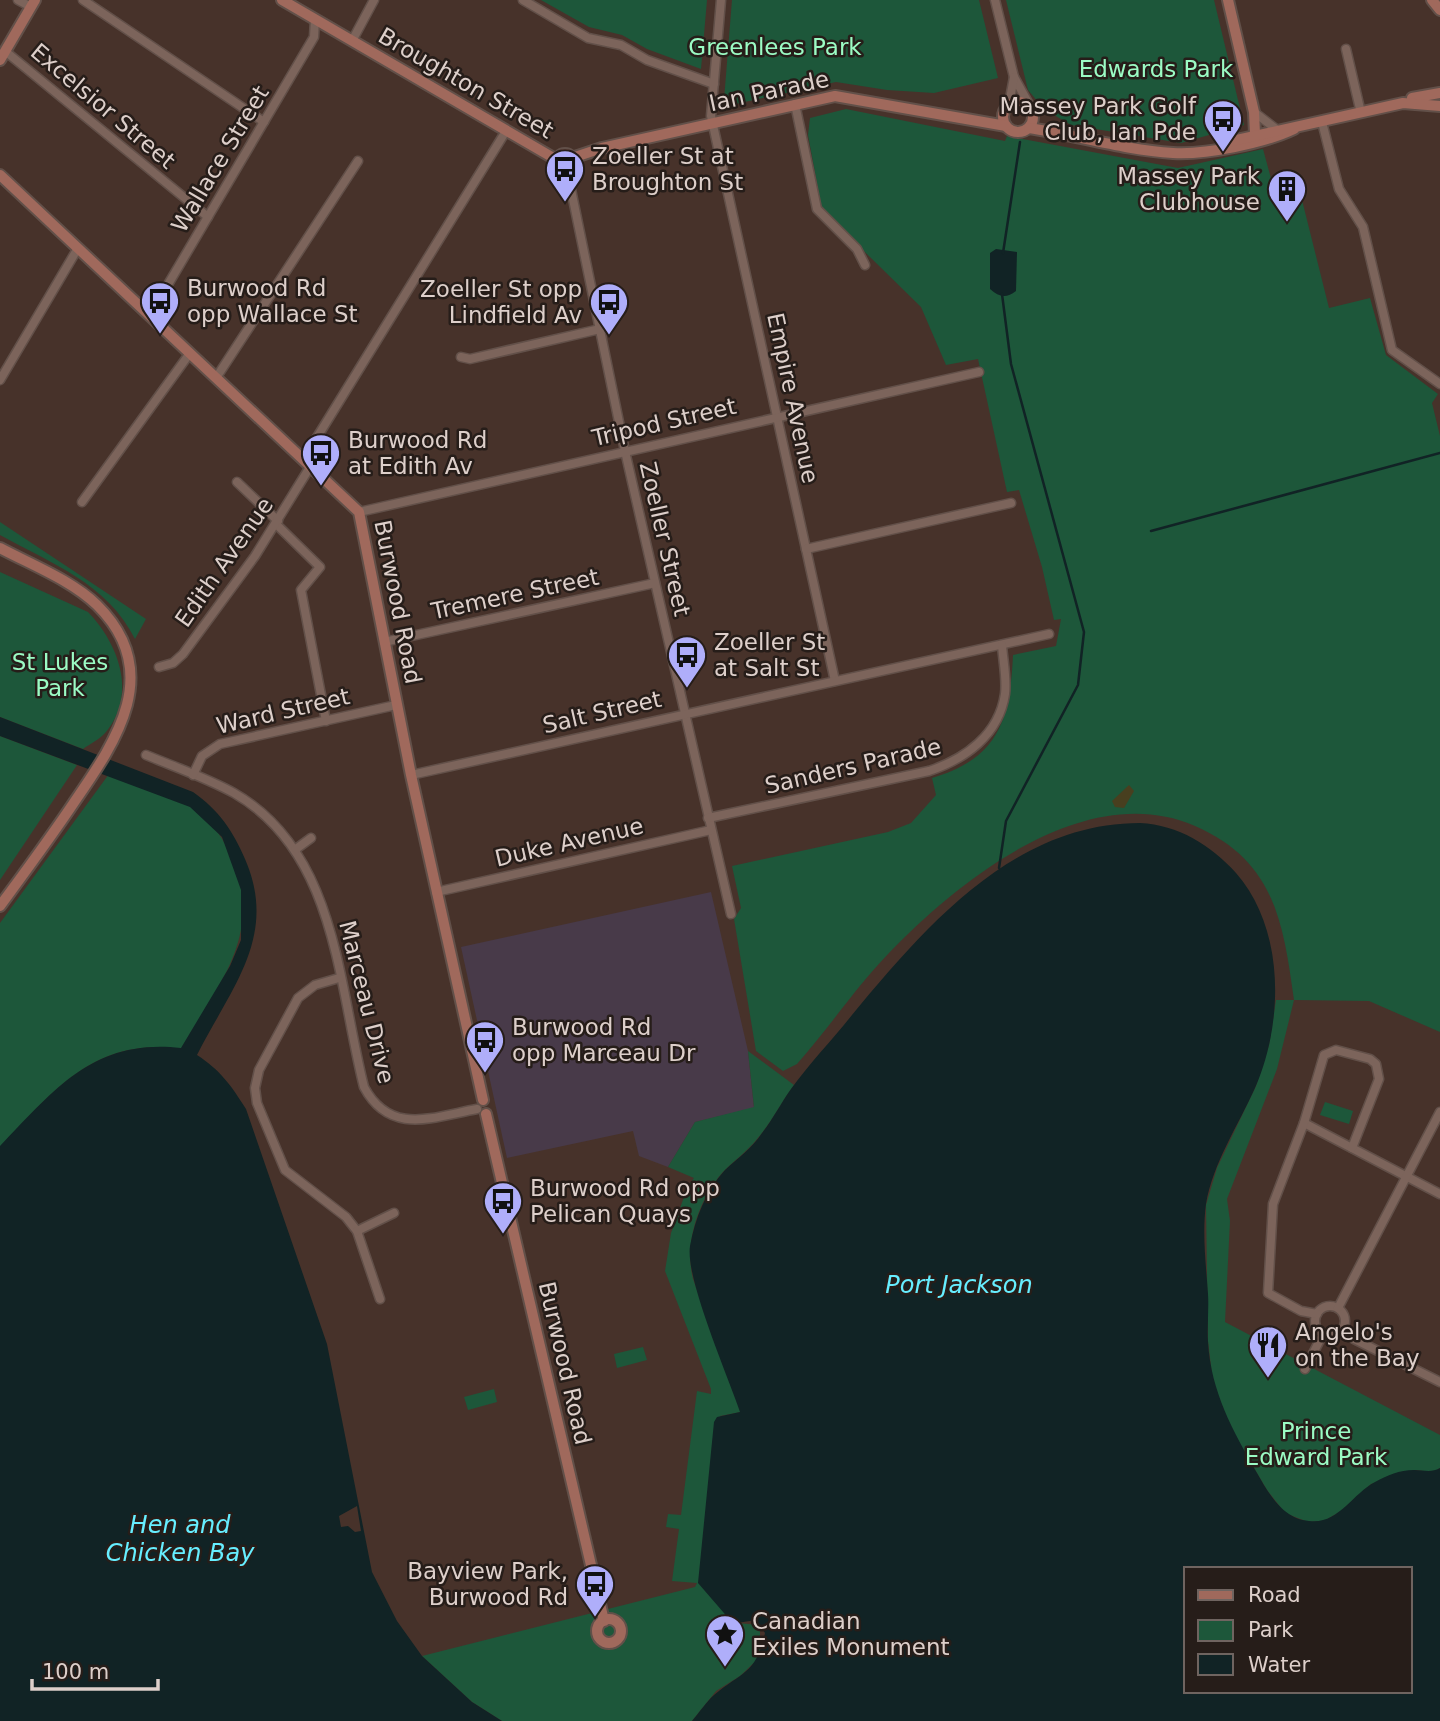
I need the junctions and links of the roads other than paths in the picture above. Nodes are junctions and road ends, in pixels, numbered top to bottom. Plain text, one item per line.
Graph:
1 (18, 0) edge
2 (83, 0) edge
3 (282, 0) edge
4 (374, 0) edge
5 (721, 0) edge
6 (995, 0) edge
7 (1228, 0) edge
8 (1432, 0) edge
9 (529, 2) edge
10 (33, 3) edge
11 (1440, 10) edge
12 (315, 19) junction
13 (352, 41) junction
14 (1346, 48) dead end
15 (3, 56) edge
16 (1014, 77) junction
17 (714, 84) junction
18 (1440, 93) edge
19 (1403, 103) junction
20 (795, 104) junction
21 (1440, 106) edge
22 (1006, 108) junction
23 (1032, 110) junction
24 (1254, 112) junction
25 (1361, 113) junction
26 (976, 119) junction
27 (264, 122) junction
28 (1322, 122) junction
29 (713, 124) junction
30 (1006, 126) junction
31 (1028, 128) junction
32 (506, 131) junction
33 (1059, 132) junction
34 (1255, 134) junction
35 (1273, 134) junction
36 (1204, 149) junction
37 (572, 158) junction
38 (557, 160) junction
39 (358, 161) dead end
40 (567, 170) junction
41 (2, 180) edge
42 (208, 217) junction
43 (78, 248) junction
44 (865, 265) dead end
45 (150, 316) junction
46 (600, 330) junction
47 (190, 353) junction
48 (461, 357) dead end
49 (979, 372) dead end
50 (216, 378) junction
51 (0, 380) edge
52 (1440, 384) edge
53 (777, 416) junction
54 (625, 450) junction
55 (307, 463) junction
56 (237, 482) dead end
57 (82, 502) dead end
58 (1011, 503) dead end
59 (359, 512) junction
60 (277, 522) junction
61 (0, 548) edge
62 (806, 548) junction
63 (655, 583) junction
64 (1049, 635) dead end
65 (384, 642) junction
66 (1002, 645) junction
67 (159, 667) dead end
68 (835, 681) junction
69 (396, 705) junction
70 (685, 713) junction
71 (326, 721) junction
72 (146, 755) dead end
73 (193, 775) junction
74 (411, 775) junction
75 (708, 818) junction
76 (711, 830) junction
77 (311, 838) dead end
78 (296, 849) junction
79 (436, 892) junction
80 (0, 906) edge
81 (730, 914) dead end
82 (340, 978) junction
83 (482, 1108) junction
84 (1440, 1112) edge
85 (1304, 1123) junction
86 (1352, 1148) junction
87 (1406, 1177) junction
88 (1440, 1195) edge
89 (394, 1213) dead end
90 (356, 1231) junction
91 (380, 1299) dead end
92 (1338, 1308) junction
93 (1317, 1314) junction
94 (1343, 1328) junction
95 (1323, 1334) junction
96 (1305, 1369) dead end
97 (1440, 1382) edge
98 (604, 1620) dead end

1 - 10 street
2 - 27 street
3 - 12 main road, Broughton Street
4 - 13 street
5 - 17 street, Empire Avenue
6 - 16 street
7 - 24 main road
8 - 11 main road
9 - 17 street
10 - 15 main road
12 - 13 main road, Broughton Street
12 - 27 street, Wallace Street
13 - 32 main road, Broughton Street
14 - 25 street
15 - 42 street, Excelsior Street
16 - 22 street
16 - 23 street
17 - 29 street, Empire Avenue
18 - 19 main road
19 - 21 main road
19 - 25 main road
20 - 26 main road, Ian Parade
20 - 29 main road, Ian Parade
20 - 44 street
22 - 23 main road
22 - 26 main road, Ian Parade
22 - 30 main road
23 - 31 main road
23 - 33 main road
24 - 34 main road
24 - 35 street
25 - 28 main road
26 - 30 main road, Ian Parade
27 - 42 street, Wallace Street
28 - 35 main road
28 - 52 street
29 - 37 main road, Ian Parade
29 - 53 street, Empire Avenue
30 - 31 main road
31 - 33 main road
32 - 38 main road, Broughton Street
32 - 55 street, Edith Avenue
33 - 36 main road
34 - 35 main road
34 - 36 main road
35 - 36 main road
37 - 38 main road
37 - 40 main road
38 - 40 main road
39 - 50 street
40 - 46 street, Zoeller Street
41 - 43 main road, Burwood Road
42 - 45 street, Wallace Street
43 - 45 main road, Burwood Road
43 - 51 street
45 - 47 main road, Burwood Road
46 - 48 street
46 - 54 street, Zoeller Street
47 - 50 main road, Burwood Road
47 - 57 street
49 - 53 street, Tripod Street
50 - 55 main road, Burwood Road
53 - 54 street, Tripod Street
53 - 62 street, Empire Avenue
54 - 59 street, Tripod Street
54 - 63 street, Zoeller Street
55 - 59 main road, Burwood Road
55 - 60 street, Edith Avenue
56 - 60 street
58 - 62 street
59 - 65 main road, Burwood Road
60 - 67 street, Edith Avenue
60 - 71 street
61 - 80 main road
62 - 68 street, Empire Avenue
63 - 65 street, Tremere Street
63 - 70 street, Zoeller Street
64 - 66 street, Salt Street
65 - 69 main road, Burwood Road
66 - 68 street, Salt Street
66 - 75 street, Sanders Parade
68 - 70 street, Salt Street
69 - 71 street, Ward Street
69 - 74 main road, Burwood Road
70 - 74 street, Salt Street
70 - 75 street, Zoeller Street
71 - 73 street, Ward Street
72 - 73 street, Marceau Drive
73 - 78 street, Marceau Drive
74 - 79 main road, Burwood Road
75 - 76 street, Zoeller Street
76 - 79 street, Duke Avenue
76 - 81 street, Zoeller Street
77 - 78 street
78 - 82 street, Marceau Drive
79 - 83 main road, Burwood Road
82 - 83 street, Marceau Drive
82 - 90 street
83 - 98 main road, Burwood Road
84 - 87 street
85 - 86 street
85 - 86 street
85 - 93 street
86 - 87 street
87 - 88 street
87 - 92 street
89 - 90 street
90 - 91 street
92 - 93 street
92 - 94 street
93 - 95 street
94 - 95 street
94 - 97 street
95 - 96 street

